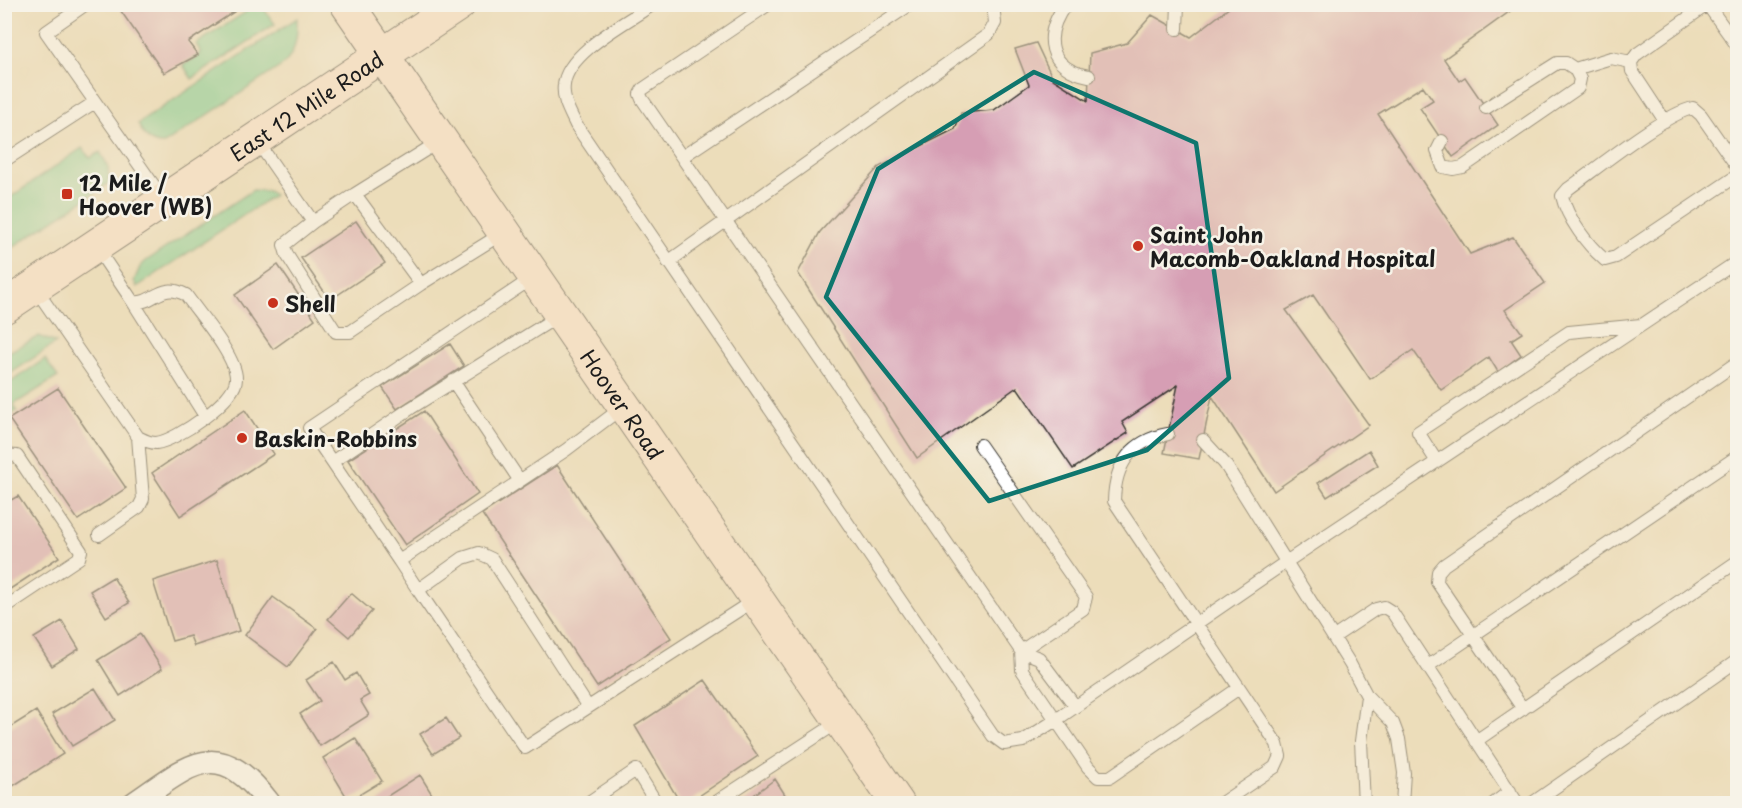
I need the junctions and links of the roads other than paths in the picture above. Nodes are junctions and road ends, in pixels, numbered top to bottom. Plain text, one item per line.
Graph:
1 (86, 4) edge
2 (347, 4) edge
3 (459, 4) edge
4 (653, 4) edge
5 (769, 4) edge
6 (911, 4) edge
7 (993, 4) edge
8 (1066, 4) edge
9 (1178, 4) edge
10 (1708, 5) edge
11 (1177, 29) dead end
12 (1737, 47) edge
13 (383, 57) junction
14 (1631, 62) junction
15 (1575, 69) junction
16 (1089, 76) dead end
17 (95, 102) junction
18 (1486, 108) dead end
19 (1665, 121) junction
20 (440, 140) junction
21 (257, 141) junction
22 (1442, 141) dead end
23 (682, 158) junction
24 (4, 161) edge
25 (1737, 168) edge
26 (1737, 176) edge
27 (355, 194) junction
28 (165, 201) junction
29 (725, 220) junction
30 (313, 222) junction
31 (504, 232) junction
32 (96, 246) junction
33 (1737, 261) edge
34 (668, 262) junction
35 (535, 277) junction
36 (421, 284) junction
37 (34, 287) junction
38 (134, 302) junction
39 (4, 307) edge
40 (561, 315) junction
41 (1642, 325) junction
42 (1737, 362) edge
43 (453, 381) junction
44 (624, 406) junction
45 (205, 416) junction
46 (1168, 434) dead end
47 (138, 437) junction
48 (1203, 440) dead end
49 (980, 445) dead end
50 (4, 455) edge
51 (1737, 456) edge
52 (332, 462) junction
53 (1437, 462) junction
54 (519, 481) junction
55 (99, 535) dead end
56 (399, 561) junction
57 (1737, 561) edge
58 (1286, 562) junction
59 (418, 590) junction
60 (757, 598) junction
61 (4, 608) edge
62 (1196, 624) junction
63 (1473, 635) junction
64 (1334, 637) junction
65 (1021, 651) junction
66 (1737, 660) edge
67 (1428, 666) junction
68 (1239, 688) junction
69 (1367, 696) junction
70 (1075, 706) junction
71 (588, 707) junction
72 (1524, 709) junction
73 (841, 720) junction
74 (1056, 720) junction
75 (1476, 741) junction
76 (1510, 791) junction
77 (133, 804) edge
78 (270, 804) edge
79 (586, 804) edge
80 (657, 804) edge
81 (713, 804) edge
82 (898, 804) edge
83 (1220, 804) edge
84 (1364, 804) edge
85 (1402, 804) edge
86 (1493, 804) edge
87 (1518, 804) edge
88 (1531, 804) edge

1 - 17 lane
2 - 13 main road, Hoover Road
3 - 13 main road, East 12 Mile Road
4 - 34 lane
5 - 23 lane
6 - 23 lane
7 - 29 lane
8 - 16 lane
9 - 11 lane
10 - 12 lane
10 - 14 lane
13 - 20 main road, Hoover Road
13 - 21 main road, East 12 Mile Road
14 - 15 lane
14 - 19 lane
15 - 18 lane
15 - 22 lane
17 - 24 lane
17 - 28 lane
19 - 25 lane
19 - 26 lane
20 - 27 lane
20 - 31 main road, Hoover Road
21 - 28 main road, East 12 Mile Road
21 - 30 lane
23 - 29 lane
27 - 30 lane
27 - 36 lane
28 - 32 main road, East 12 Mile Road
29 - 34 lane
29 - 65 lane
30 - 36 lane
31 - 35 main road, Hoover Road
31 - 36 lane
32 - 37 main road, East 12 Mile Road
32 - 38 lane
33 - 41 lane
34 - 74 lane
35 - 40 main road, Hoover Road
35 - 52 lane
37 - 39 main road, East 12 Mile Road
37 - 47 lane
38 - 45 lane
38 - 45 lane
40 - 43 lane
40 - 44 main road, Hoover Road
41 - 53 lane
41 - 53 lane
42 - 63 lane
43 - 52 lane
43 - 54 lane
44 - 54 lane
44 - 60 main road, Hoover Road
45 - 47 lane
46 - 62 lane
47 - 55 lane
48 - 58 lane
49 - 65 lane
50 - 61 lane
51 - 63 lane
52 - 56 lane
53 - 58 lane
54 - 56 lane
56 - 59 lane
57 - 72 lane
58 - 62 lane
58 - 64 lane
59 - 71 lane
59 - 71 lane
60 - 71 lane
60 - 73 main road, Hoover Road
62 - 68 lane
62 - 70 lane
63 - 67 lane
63 - 72 lane
64 - 67 lane
64 - 69 lane
65 - 70 lane
65 - 74 lane
66 - 88 lane
67 - 75 lane
68 - 74 lane
68 - 83 lane
69 - 84 lane
69 - 85 lane
70 - 74 lane
72 - 75 lane
73 - 81 lane
73 - 82 main road, Hoover Road
75 - 76 lane
76 - 86 lane
76 - 87 lane
77 - 78 street
79 - 80 lane

